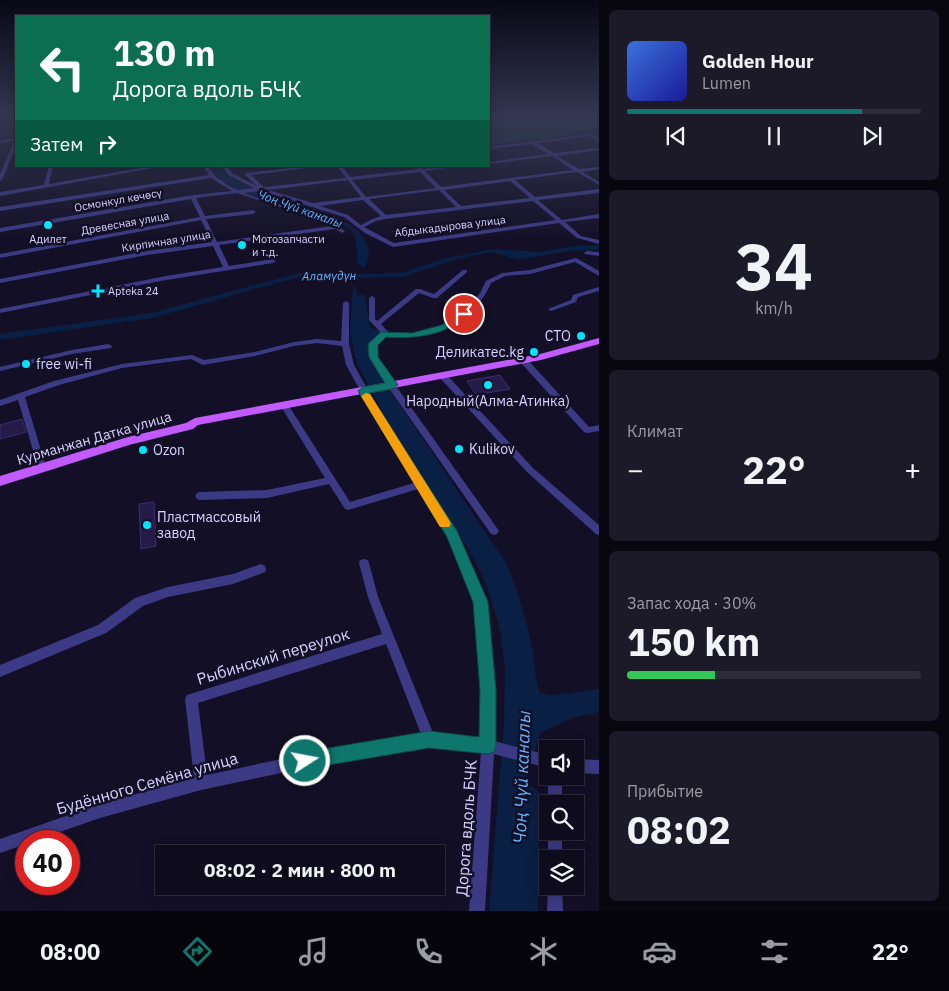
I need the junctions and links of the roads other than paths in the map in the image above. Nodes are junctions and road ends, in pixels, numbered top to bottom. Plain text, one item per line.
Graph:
1 (9, 158) edge
2 (532, 158) edge
3 (556, 158) edge
4 (490, 163) edge
5 (51, 167) edge
6 (154, 167) edge
7 (206, 167) edge
8 (225, 167) edge
9 (314, 167) edge
10 (340, 167) edge
11 (446, 167) edge
12 (599, 168) edge
13 (419, 169) edge
14 (578, 171) junction
15 (212, 176) junction
16 (195, 178) joint
17 (0, 180) edge
18 (350, 180) junction
19 (512, 180) junction
20 (599, 184) edge
21 (46, 186) junction
22 (438, 189) junction
23 (262, 190) junction
24 (599, 190) edge
25 (238, 192) junction
26 (0, 194) edge
27 (193, 197) junction
28 (364, 198) junction
29 (535, 200) junction
30 (314, 205) junction
31 (460, 208) junction
32 (0, 209) edge
33 (253, 212) dead end
34 (599, 216) edge
35 (385, 217) junction
36 (204, 218) junction
37 (561, 222) junction
38 (337, 227) junction
39 (361, 227) junction
40 (0, 230) edge
41 (342, 231) dead end
42 (599, 242) edge
43 (215, 243) junction
44 (587, 253) dead end
45 (599, 254) edge
46 (0, 256) edge
47 (273, 261) dead end
48 (227, 268) junction
49 (465, 271) dead end
50 (599, 274) edge
51 (0, 280) edge
52 (599, 289) edge
53 (372, 298) dead end
54 (346, 303) dead end
55 (551, 309) dead end
56 (0, 311) edge
57 (377, 324) junction
58 (384, 334) junction
59 (599, 341) edge
60 (345, 344) junction
61 (108, 346) dead end
62 (524, 361) junction
63 (0, 369) edge
64 (443, 376) junction
65 (392, 385) junction
66 (364, 390) junction
67 (21, 397) junction
68 (0, 403) edge
69 (284, 406) junction
70 (599, 428) edge
71 (41, 464) junction
72 (0, 474) edge
73 (330, 480) junction
74 (0, 481) edge
75 (421, 485) junction
76 (200, 496) dead end
77 (494, 531) dead end
78 (599, 531) edge
79 (364, 563) dead end
80 (261, 569) dead end
81 (389, 637) junction
82 (0, 671) edge
83 (429, 739) junction
84 (491, 747) junction
85 (539, 759) edge
86 (584, 766) edge
87 (599, 767) edge
88 (200, 783) junction
89 (0, 846) edge
90 (555, 895) edge
91 (477, 911) edge
92 (555, 911) edge

1 - 17 street
2 - 4 street
3 - 14 street
5 - 21 street
6 - 21 street
7 - 15 street
8 - 23 street, Абдыкадырова улица
9 - 23 street
10 - 18 street
11 - 13 street, Осмонкул көчөсү
12 - 14 street
13 - 18 street, Осмонкул көчөсү
13 - 22 street
14 - 19 street
14 - 20 street
15 - 16 street
15 - 25 street
16 - 32 street
18 - 23 street, Осмонкул көчөсү
18 - 28 street
19 - 22 street
19 - 29 street
21 - 26 street
22 - 28 street
22 - 31 street
23 - 25 street, Осмонкул көчөсү
23 - 30 street, Абдыкадырова улица
24 - 29 street
25 - 27 street, Осмонкул көчөсү
25 - 38 street
27 - 36 street
27 - 40 street, Осмонкул көчөсү
28 - 30 street
28 - 35 street
29 - 31 street
29 - 37 street
30 - 39 street, Абдыкадырова улица
31 - 35 street
33 - 36 street, Древесная улица
34 - 37 street, Абдыкадырова улица
35 - 39 street
36 - 43 street
36 - 46 street, Древесная улица
37 - 39 street, Абдыкадырова улица
37 - 42 street
38 - 41 street
38 - 43 street, Кирпичная улица
43 - 48 street
43 - 51 street, Кирпичная улица
44 - 45 street
47 - 48 street
48 - 56 street
49 - 57 street
50 - 58 street
52 - 55 street
53 - 57 street
54 - 60 street, Дорога вдоль БЧК
57 - 58 street
58 - 65 street
59 - 62 main road, Курманжан Датка улица
60 - 66 street, Дорога вдоль БЧК
60 - 67 street
61 - 63 street
62 - 64 main road, Курманжан Датка улица
62 - 70 street
64 - 65 main road, Курманжан Датка улица
64 - 78 street
65 - 66 main road, Курманжан Датка улица
65 - 77 street
66 - 69 main road, Курманжан Датка улица
66 - 75 street, Дорога вдоль БЧК
67 - 68 street
67 - 71 street
69 - 71 main road, Курманжан Датка улица
69 - 73 street
71 - 72 main road, Курманжан Датка улица
71 - 74 main road, Курманжан Датка улица
73 - 75 street
73 - 76 street
75 - 84 street, Дорога вдоль БЧК
79 - 81 street
80 - 82 street
81 - 83 street
81 - 88 street, Рыбинский переулок
83 - 84 street, Будённого Семёна улица
83 - 88 street, Будённого Семёна улица
84 - 85 street, Будённого Семёна улица
84 - 91 street, Дорога вдоль БЧК
86 - 87 street
88 - 89 street, Будённого Семёна улица
90 - 92 street

